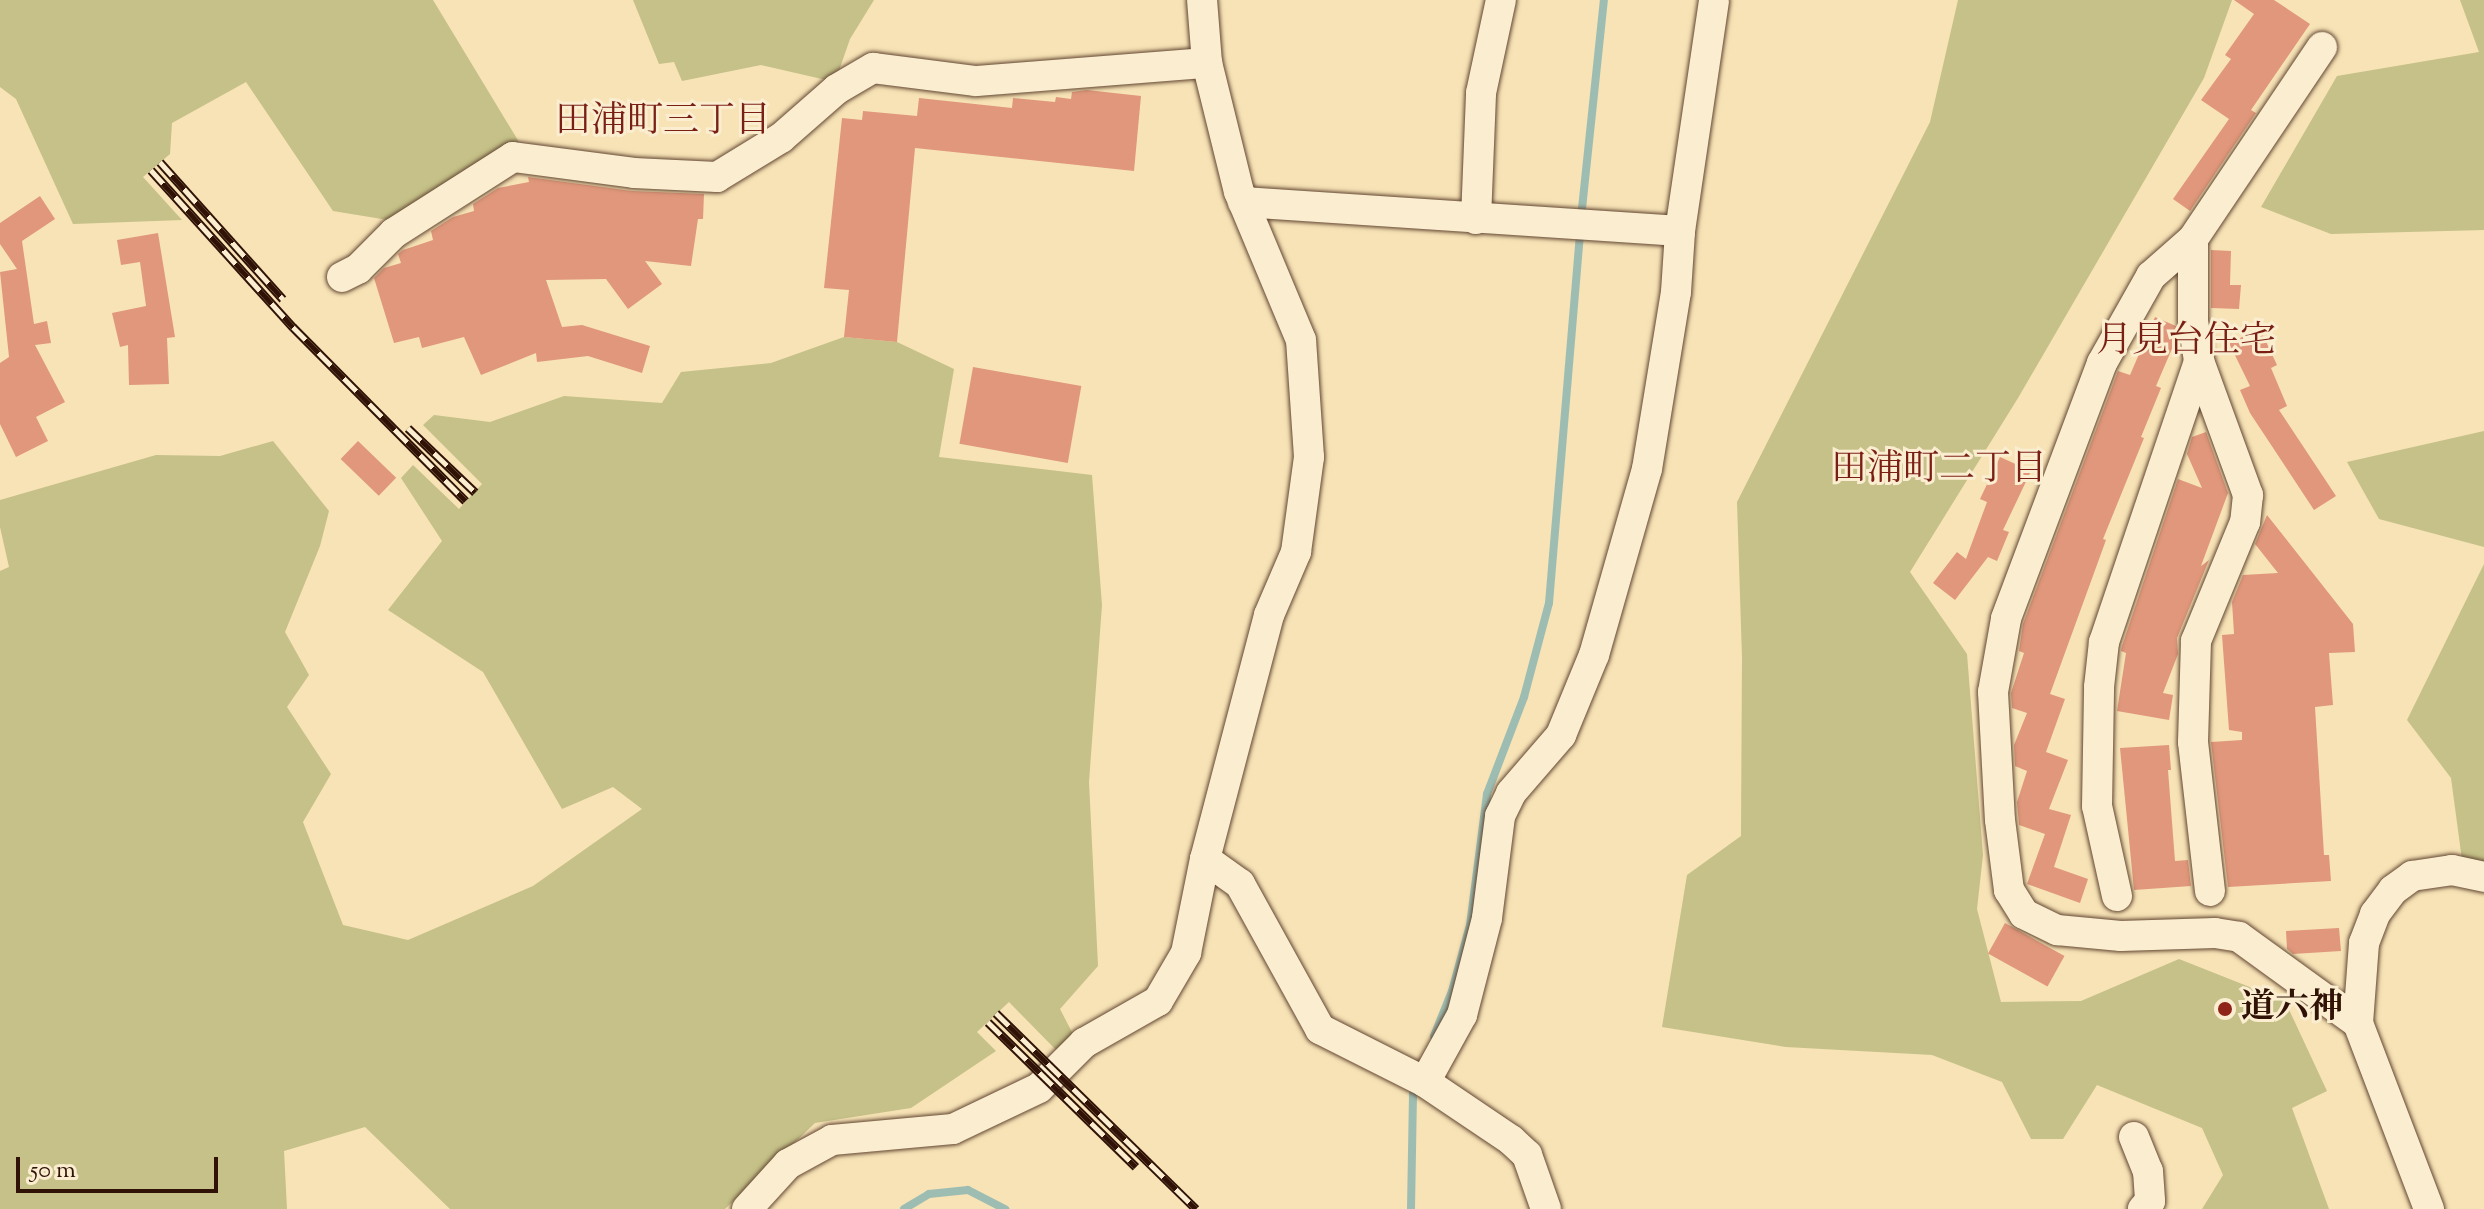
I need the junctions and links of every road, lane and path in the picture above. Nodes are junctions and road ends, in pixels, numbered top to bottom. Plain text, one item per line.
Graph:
1 (1202, 0) edge
2 (1501, 0) edge
3 (1714, 0) edge
4 (2322, 47) dead end
5 (1207, 63) junction
6 (1243, 202) junction
7 (1476, 219) junction
8 (1680, 231) junction
9 (2193, 239) junction
10 (342, 277) dead end
11 (2199, 361) junction
12 (1205, 859) junction
13 (2484, 877) edge
14 (2210, 891) dead end
15 (2117, 896) dead end
16 (2358, 1023) junction
17 (1425, 1082) junction
18 (2134, 1137) dead end
19 (747, 1209) edge
20 (1546, 1209) edge
21 (2143, 1209) edge
22 (2429, 1209) edge

1 - 5 street
2 - 7 street
3 - 8 street
4 - 9 street
5 - 6 street
5 - 10 street
6 - 7 street
6 - 12 street
7 - 8 street
8 - 17 street
9 - 11 street
9 - 16 street
11 - 14 street
11 - 15 street
12 - 17 street
12 - 19 street
13 - 16 street
16 - 22 street
17 - 20 street
18 - 21 street

